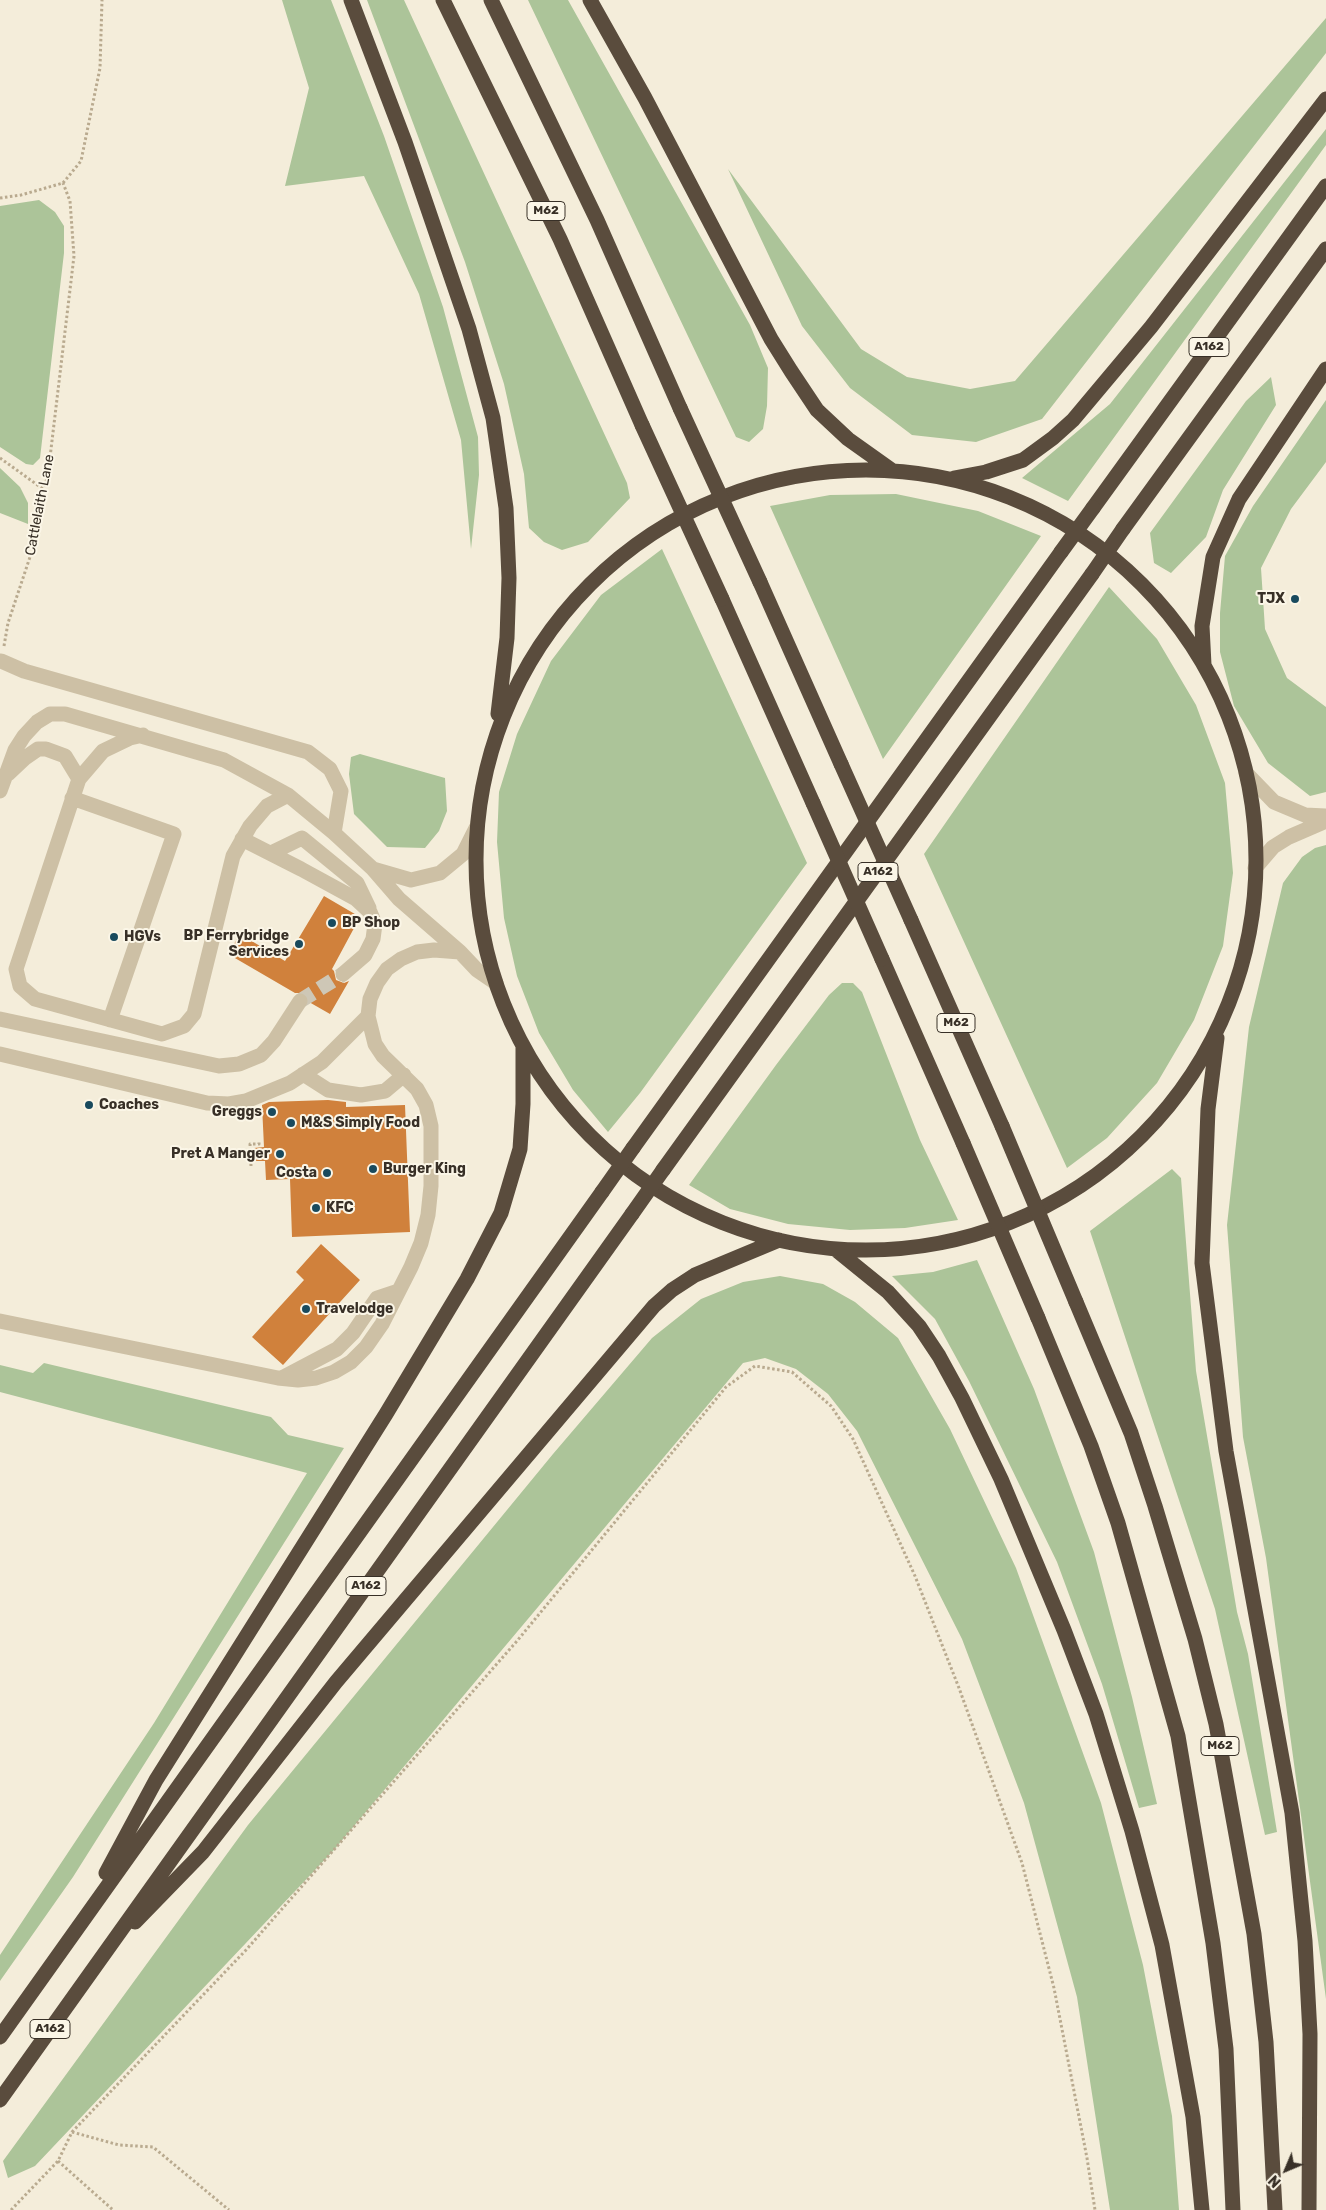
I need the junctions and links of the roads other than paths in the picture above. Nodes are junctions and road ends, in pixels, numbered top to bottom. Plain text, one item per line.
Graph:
1 (351, 0) edge
2 (444, 0) edge
3 (491, 0) edge
4 (590, 0) edge
5 (1326, 99) edge
6 (1326, 186) edge
7 (1326, 249) edge
8 (1326, 369) edge
9 (893, 470) junction
10 (950, 479) junction
11 (1, 661) road end
12 (1204, 665) junction
13 (496, 733) junction
14 (144, 735) junction
15 (1246, 773) junction
16 (78, 779) junction
17 (2, 785) edge
18 (288, 795) junction
19 (72, 798) junction
20 (1326, 816) edge
21 (1326, 821) edge
22 (476, 828) junction
23 (334, 833) junction
24 (242, 839) junction
25 (271, 854) junction
26 (1255, 868) junction
27 (373, 869) junction
28 (370, 912) junction
29 (460, 952) junction
30 (343, 974) tunnel mouth
31 (496, 983) junction
32 (300, 1001) tunnel mouth
33 (368, 1016) junction
34 (0, 1019) edge
35 (110, 1020) junction
36 (1219, 1027) junction
37 (523, 1046) junction
38 (0, 1054) edge
39 (303, 1074) junction
40 (404, 1075) junction
41 (779, 1240) junction
42 (835, 1249) junction
43 (0, 1321) edge
44 (74, 1932) junction
45 (100, 1958) junction
46 (0, 2037) edge
47 (0, 2100) edge
48 (1202, 2210) edge
49 (1234, 2210) edge
50 (1275, 2210) edge
51 (1309, 2210) edge

1 - 13 highway
2 - 49 highway, M62, bridge
3 - 50 highway, M62, bridge
4 - 9 highway
5 - 10 highway
6 - 44 highway, A162, bridge
7 - 45 highway, A162, bridge
8 - 12 highway
9 - 10 highway
9 - 13 highway
10 - 12 highway
11 - 23 street
12 - 15 highway
13 - 22 highway
14 - 16 street
14 - 17 street
14 - 18 street
15 - 20 street
15 - 26 highway
16 - 17 street
16 - 19 street
18 - 23 street
18 - 24 street
19 - 35 street
19 - 35 street
21 - 26 street
22 - 27 street
22 - 31 highway
23 - 27 street
24 - 25 street
24 - 35 street
25 - 28 street
25 - 28 street
26 - 36 highway
27 - 29 street
28 - 30 street
29 - 31 street
29 - 33 street
31 - 37 highway
32 - 34 street
33 - 39 street
33 - 40 street
36 - 42 highway
36 - 51 highway
37 - 41 highway
37 - 44 highway
38 - 39 street
39 - 40 street
40 - 43 street
41 - 42 highway
41 - 45 highway
42 - 48 highway
44 - 46 highway, A162
45 - 47 highway, A162

